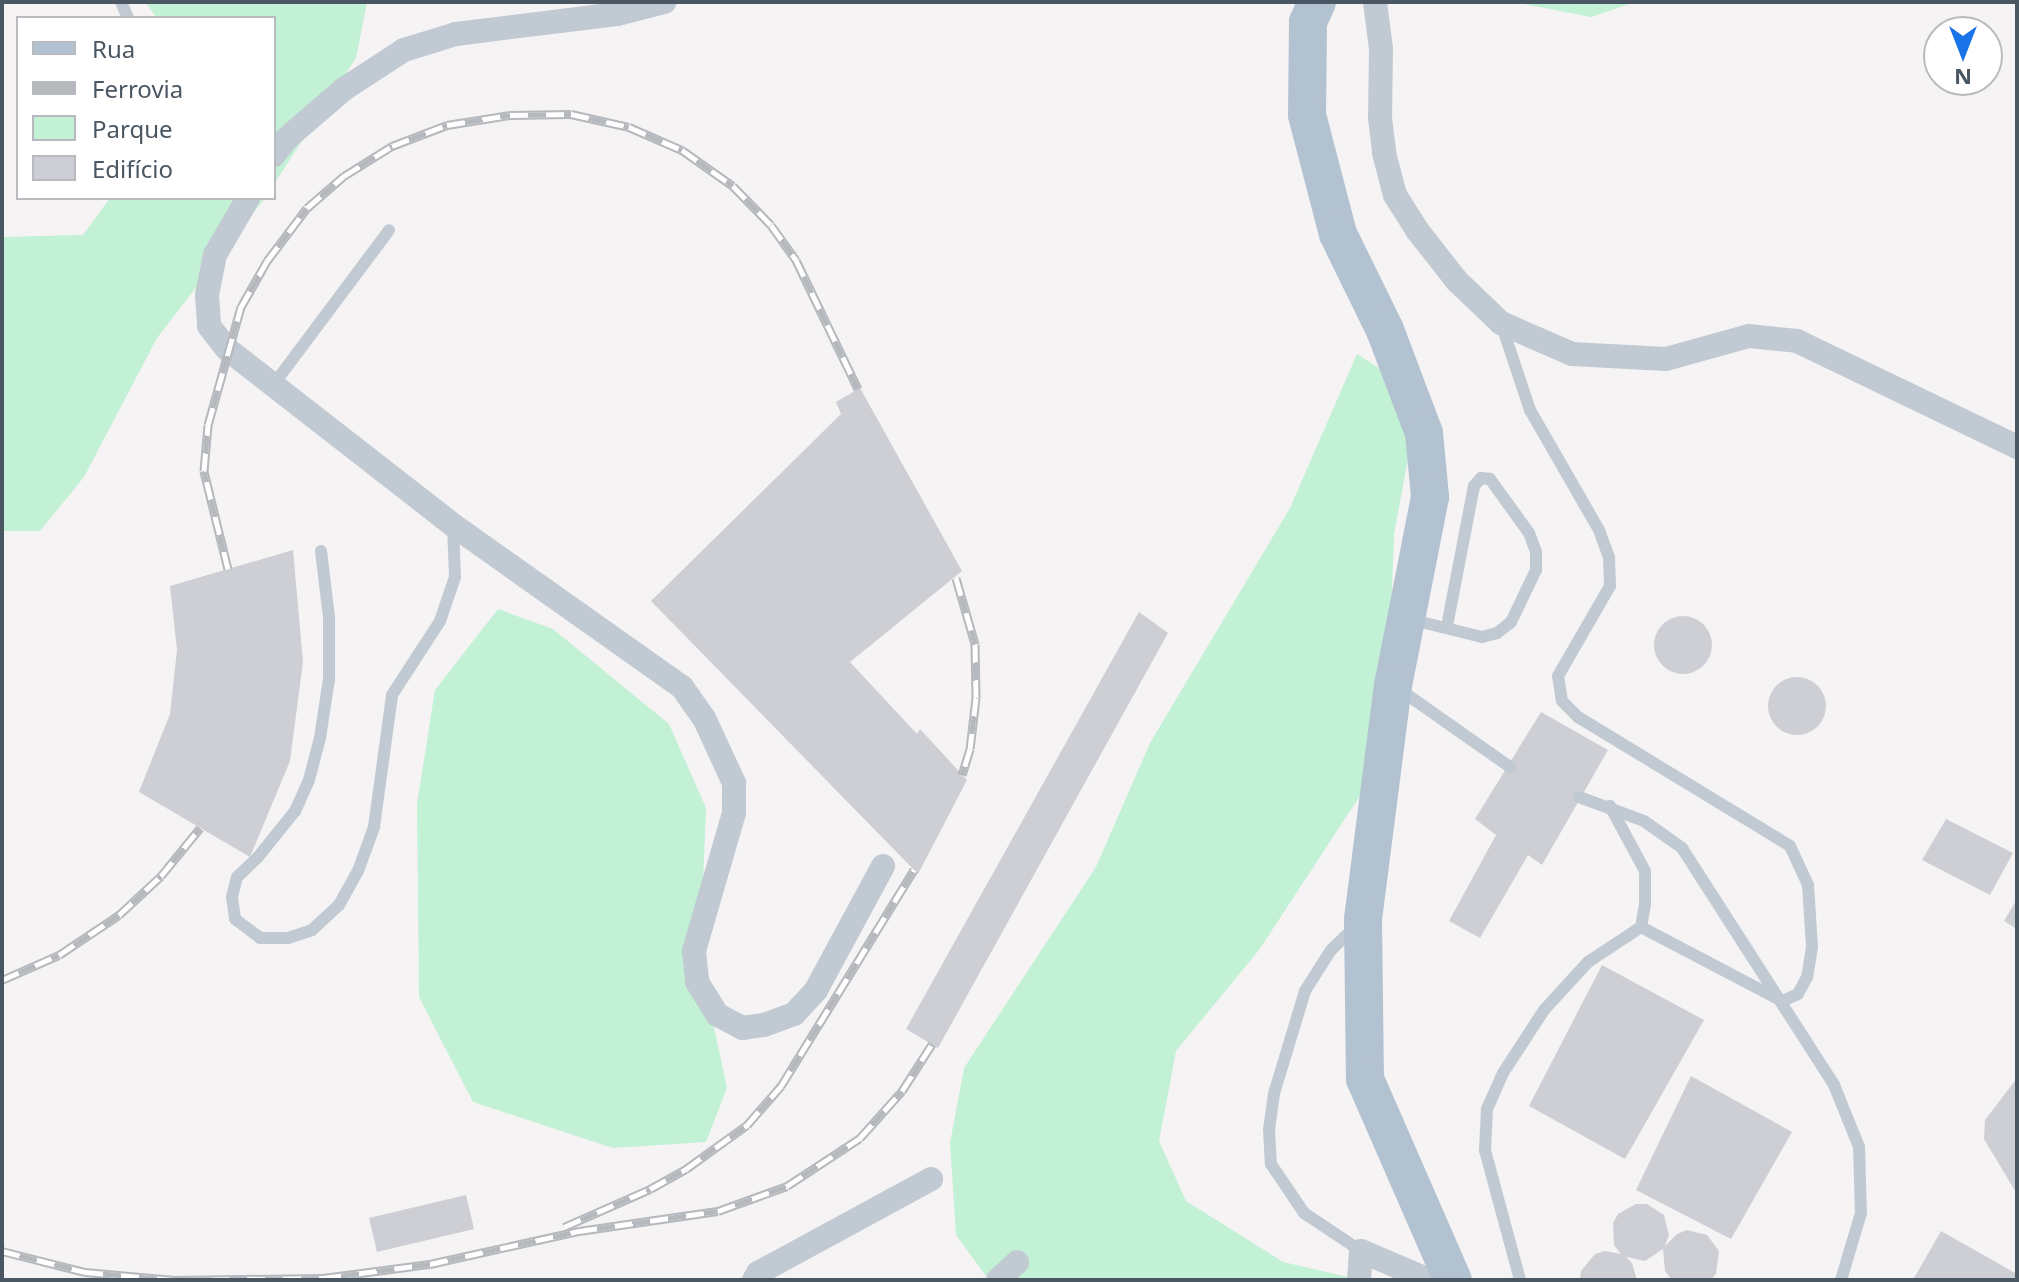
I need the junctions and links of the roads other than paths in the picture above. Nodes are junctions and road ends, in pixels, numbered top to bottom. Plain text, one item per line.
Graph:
1 (664, 2) edge
2 (1317, 2) edge
3 (1375, 2) edge
4 (276, 152) edge
5 (247, 200) edge
6 (389, 230) dead end
7 (1501, 323) junction
8 (274, 384) junction
9 (2017, 447) edge
10 (453, 525) junction
11 (321, 551) dead end
12 (1406, 618) junction
13 (1447, 626) junction
14 (1393, 685) junction
15 (1510, 767) dead end
16 (1579, 797) dead end
17 (1610, 806) junction
18 (883, 866) dead end
19 (1363, 919) junction
20 (1641, 927) junction
21 (1782, 1001) junction
22 (931, 1179) dead end
23 (1361, 1251) junction
24 (1017, 1262) dead end
25 (754, 1280) edge
26 (998, 1280) edge
27 (1359, 1280) edge
28 (1429, 1280) edge
29 (1453, 1280) edge
30 (1520, 1280) edge
31 (1841, 1280) edge

1 - 4 street
2 - 12 main road
3 - 7 street
5 - 8 street
6 - 8 lane
7 - 9 street
7 - 21 lane
8 - 10 street
10 - 11 lane
10 - 18 street
12 - 13 lane
12 - 14 main road
13 - 13 lane
14 - 15 lane
14 - 19 main road
16 - 17 lane
17 - 20 lane
17 - 21 lane
19 - 23 lane
19 - 29 main road
20 - 21 lane
20 - 30 lane
21 - 31 lane
22 - 25 street
23 - 27 street
23 - 28 street
24 - 26 street

